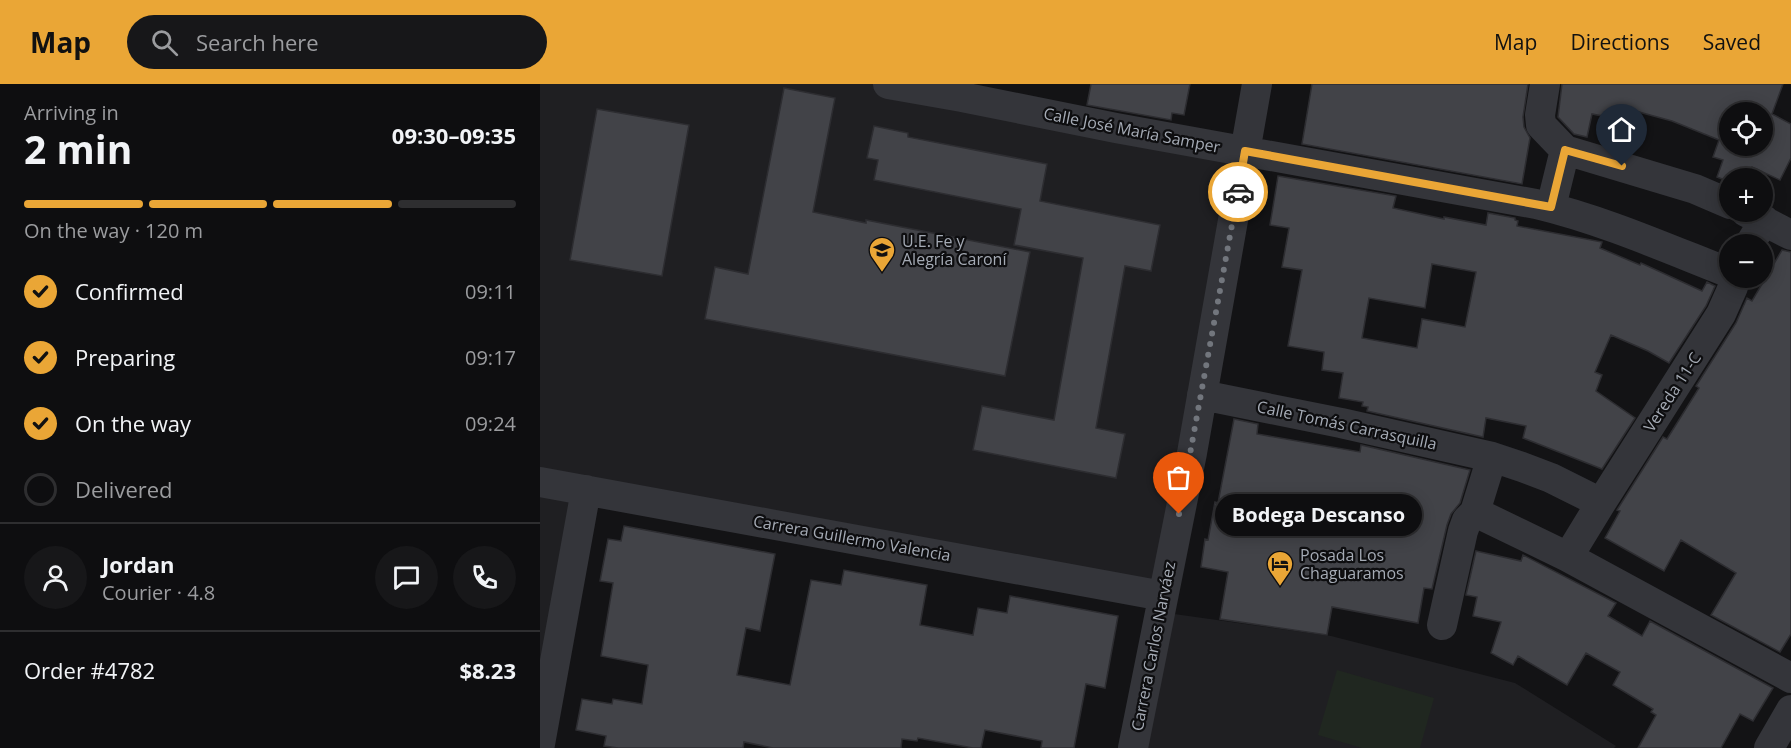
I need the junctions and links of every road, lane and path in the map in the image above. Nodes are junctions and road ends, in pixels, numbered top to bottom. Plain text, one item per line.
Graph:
1 (888, 84) edge
2 (1257, 84) edge
3 (1545, 84) edge
4 (963, 90) edge
5 (1565, 150) junction
6 (1245, 151) junction
7 (1719, 199) edge
8 (1551, 207) junction
9 (1753, 225) edge
10 (1791, 236) edge
11 (1719, 269) edge
12 (1733, 288) edge
13 (1202, 395) junction
14 (1492, 457) junction
15 (540, 482) edge
16 (586, 490) junction
17 (1600, 503) junction
18 (1475, 512) junction
19 (1568, 557) junction
20 (1163, 596) junction
21 (1442, 625) dead end
22 (1791, 678) edge
23 (1791, 710) edge
24 (540, 744) edge
25 (1133, 748) edge
26 (1769, 748) edge

1 - 4 street, Calle José María Samper
2 - 6 street, Carrera Carlos Narváez
3 - 5 street
4 - 6 street, Calle José María Samper
5 - 7 street
5 - 8 street
6 - 8 street, Calle José María Samper
6 - 13 street, Carrera Carlos Narváez
8 - 11 street, Calle José María Samper
9 - 10 street
12 - 17 street, Vereda 11-C
13 - 14 street, Calle Tomás Carrasquilla
13 - 20 street, Carrera Carlos Narváez
14 - 17 street, Calle Tomás Carrasquilla
14 - 18 street
15 - 16 street, Carrera Guillermo Valencia
16 - 20 street, Carrera Guillermo Valencia
16 - 24 street
17 - 19 street
18 - 19 street
18 - 21 street
19 - 22 street
20 - 25 street, Carrera Carlos Narváez
23 - 26 street

